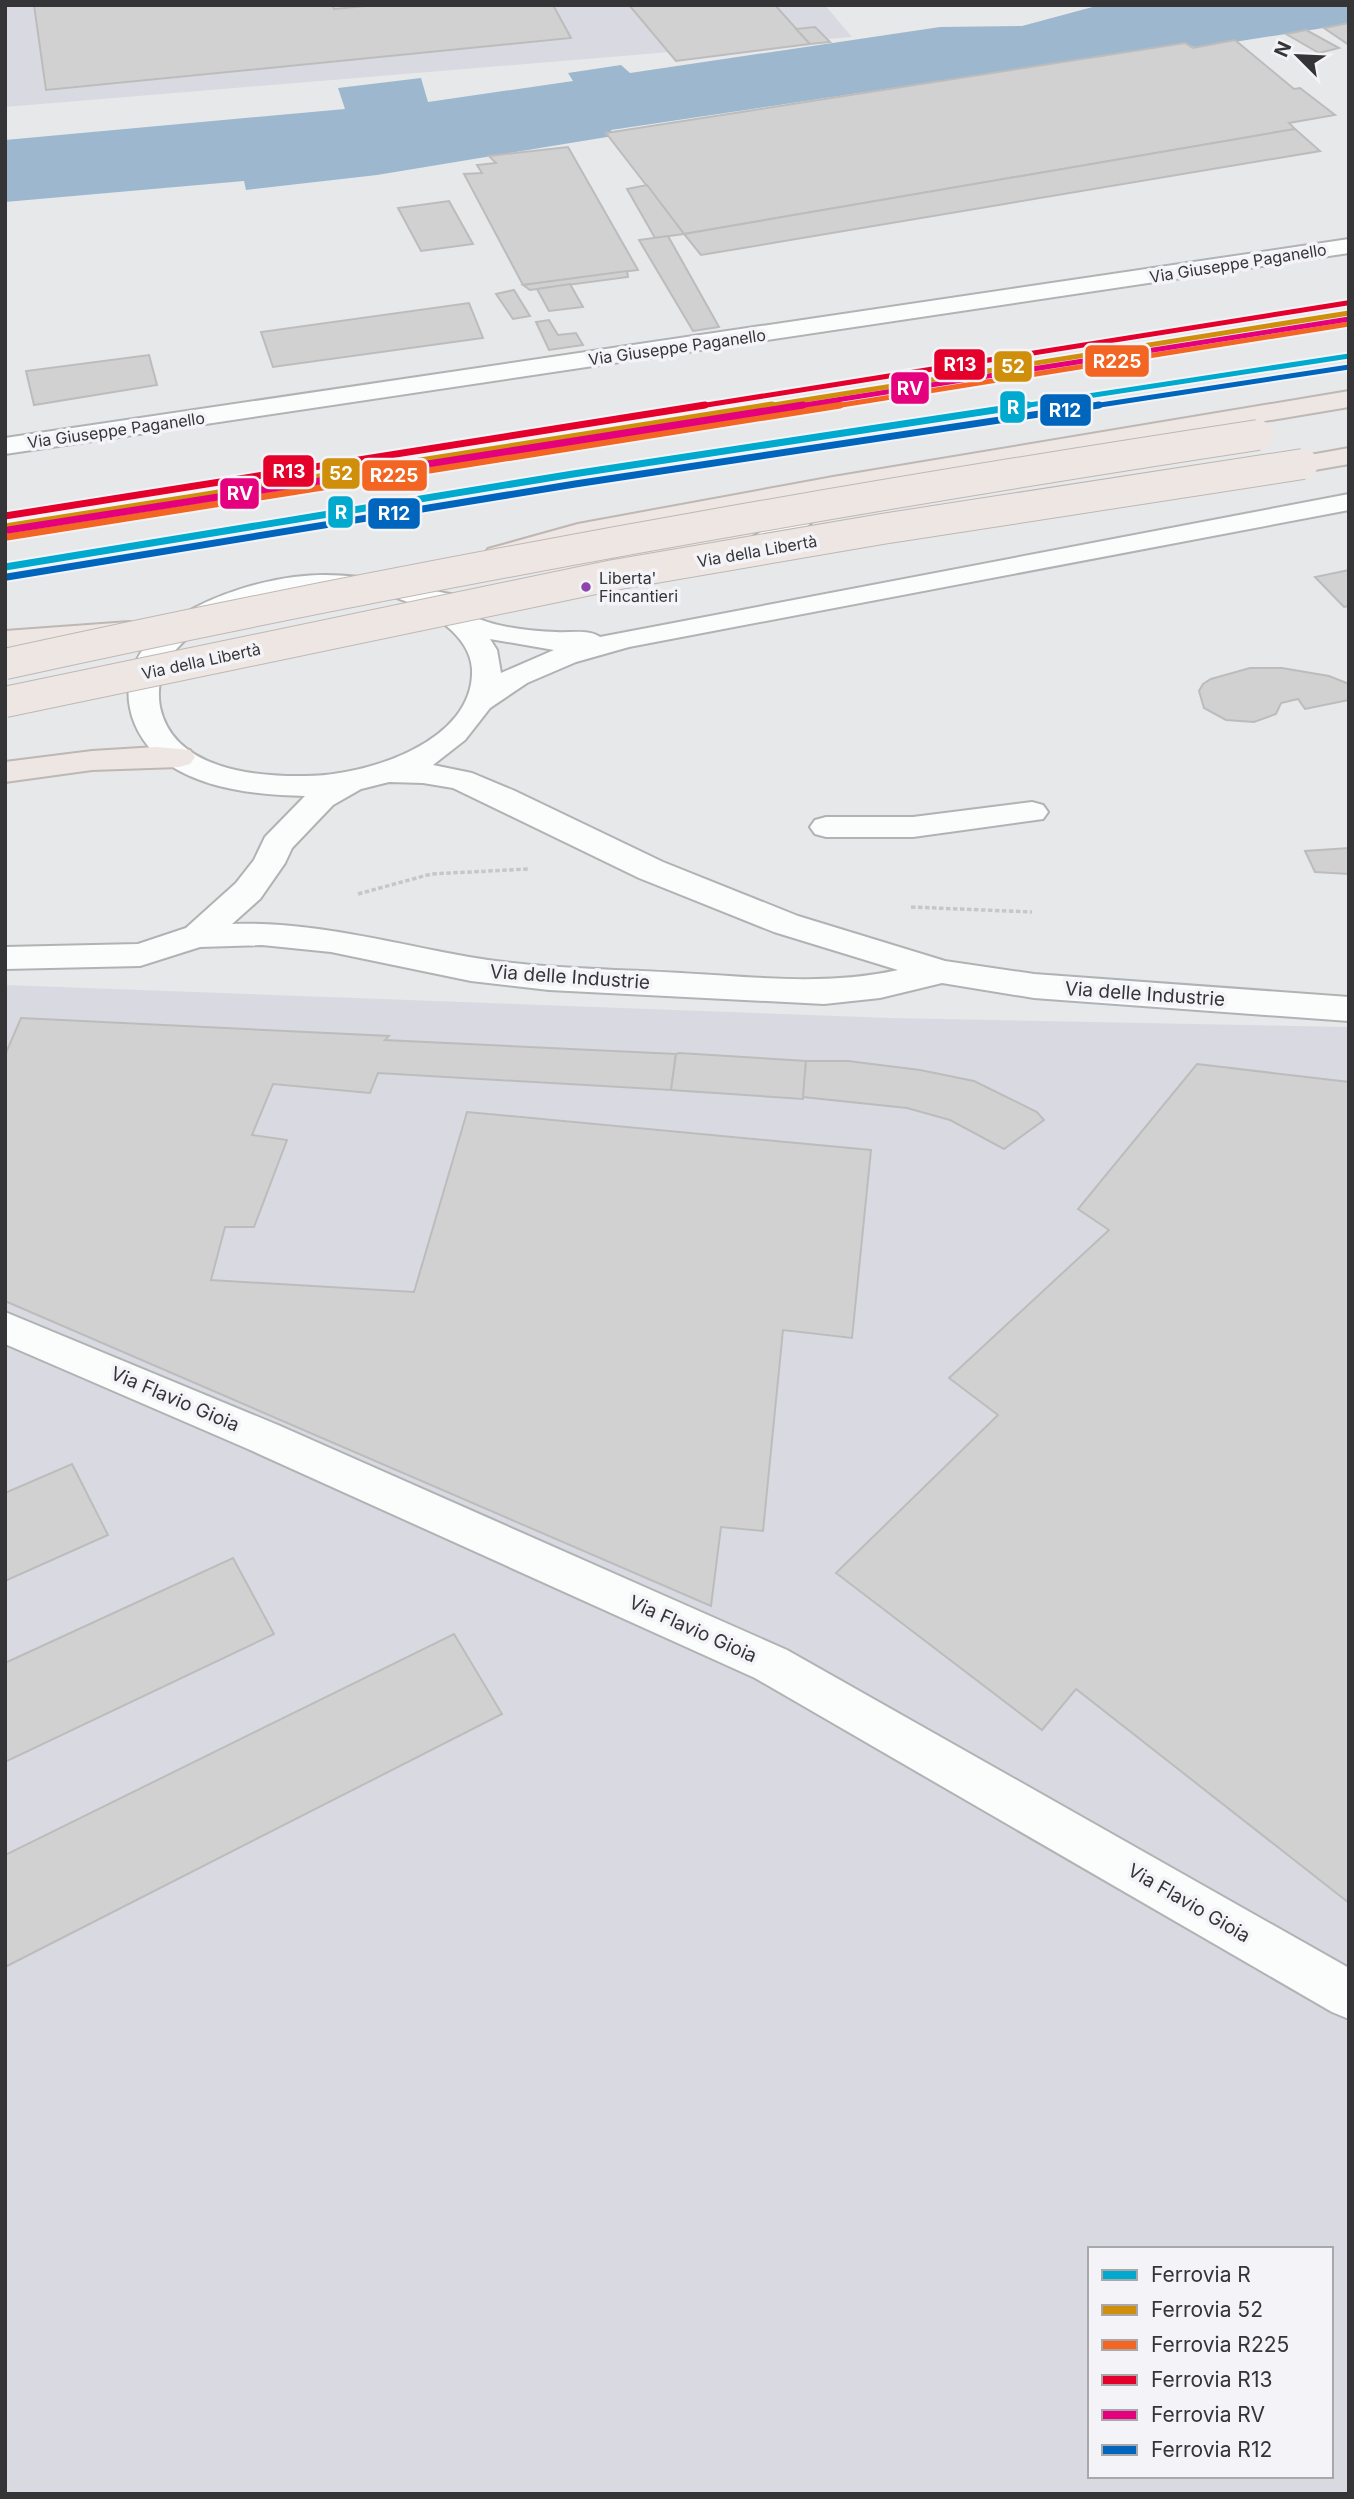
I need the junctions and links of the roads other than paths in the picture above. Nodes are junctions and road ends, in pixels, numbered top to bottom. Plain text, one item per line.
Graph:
1 (1349, 246) edge
2 (1349, 399) edge
3 (1349, 422) edge
4 (5, 446) edge
5 (1349, 456) edge
6 (833, 485) junction
7 (1349, 502) edge
8 (379, 587) junction
9 (419, 598) junction
10 (202, 614) junction
11 (459, 622) junction
12 (625, 639) junction
13 (5, 640) edge
14 (5, 664) edge
15 (5, 702) edge
16 (473, 712) junction
17 (179, 757) junction
18 (5, 772) edge
19 (369, 777) junction
20 (241, 780) junction
21 (504, 798) junction
22 (1031, 812) dead end
23 (826, 827) dead end
24 (277, 844) junction
25 (198, 936) junction
26 (5, 958) edge
27 (943, 972) junction
28 (1349, 1009) edge
29 (5, 1326) edge
30 (1349, 1995) edge

1 - 4 street, Via Giuseppe Paganello
2 - 6 highway
3 - 14 highway, Via della Libertà, bridge
5 - 15 highway, Via della Libertà, bridge
6 - 8 highway
6 - 9 street
7 - 12 street
8 - 9 street
8 - 10 street
9 - 11 street
10 - 13 highway
10 - 17 street
11 - 12 street
11 - 16 street, Via delle Industrie
12 - 16 street
16 - 19 street
16 - 21 street, Via delle Industrie
17 - 18 highway
17 - 20 street
19 - 20 street
19 - 21 street, Via delle Industrie
19 - 24 street, Via delle Industrie
20 - 24 street
21 - 27 street, Via delle Industrie
22 - 23 street
24 - 25 street, Via delle Industrie
25 - 26 street, Via delle Industrie
25 - 27 street, Via delle Industrie
27 - 28 street, Via delle Industrie
29 - 30 street, Via Flavio Gioia

